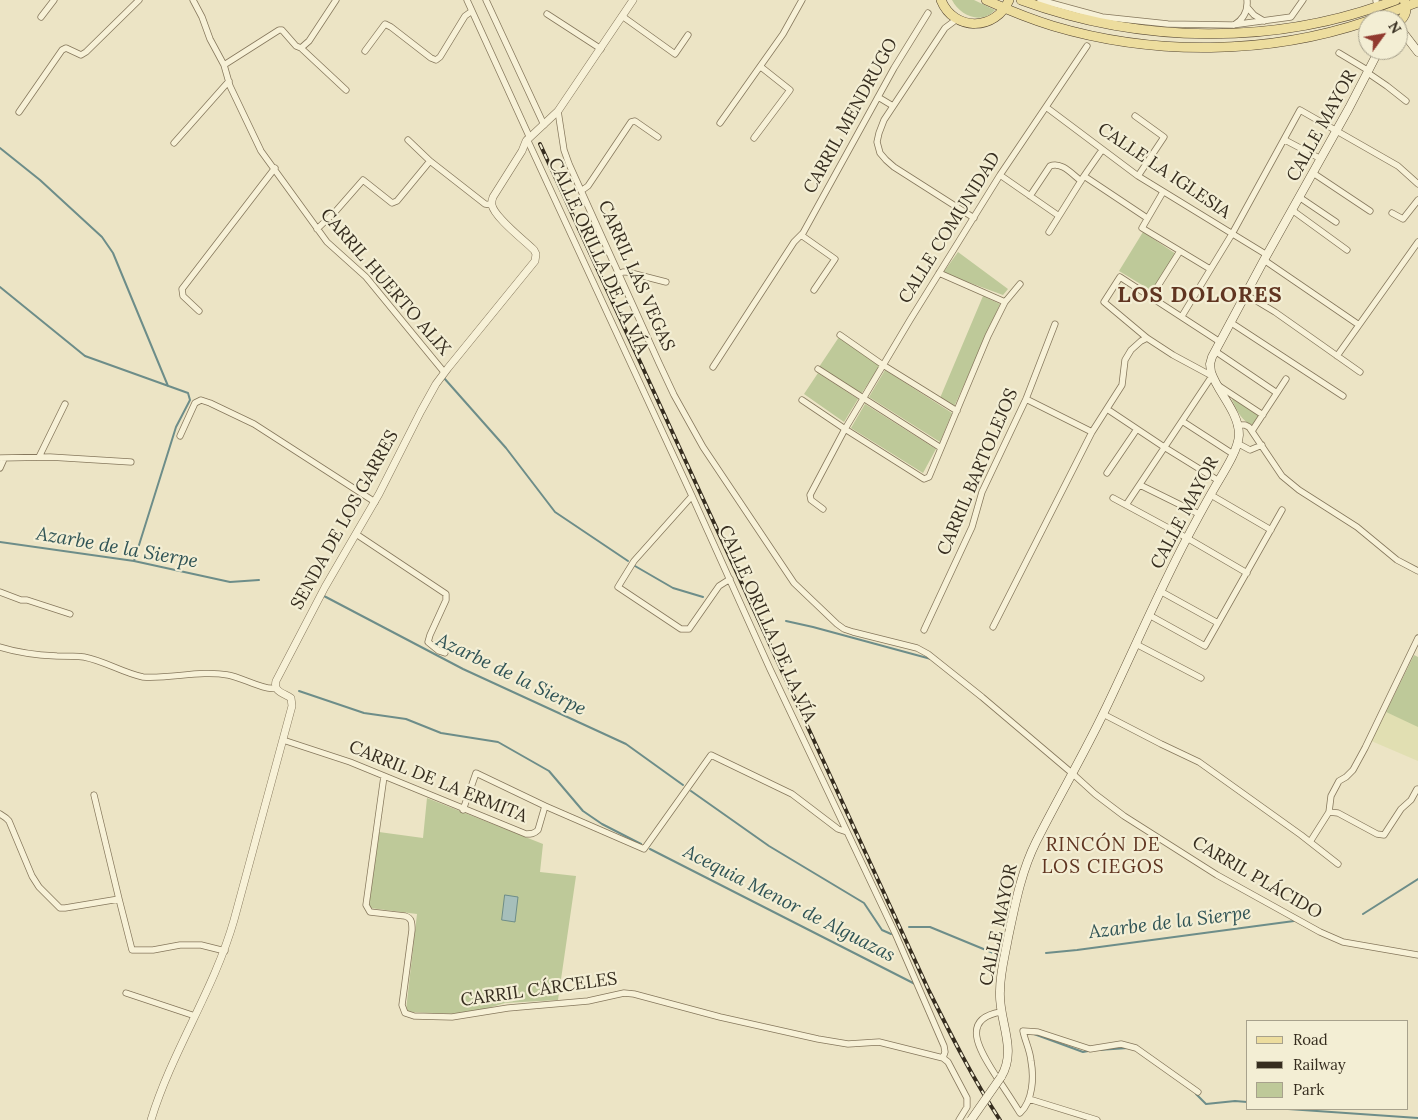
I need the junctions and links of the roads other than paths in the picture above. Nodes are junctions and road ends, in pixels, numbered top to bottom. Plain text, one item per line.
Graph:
1 (54, 0) edge
2 (139, 0) edge
3 (193, 0) edge
4 (336, 0) edge
5 (467, 0) edge
6 (486, 0) edge
7 (633, 0) edge
8 (802, 0) edge
9 (941, 0) edge
10 (986, 0) edge
11 (1020, 0) edge
12 (1040, 0) edge
13 (1303, 0) edge
14 (1396, 0) edge
15 (1376, 2) edge
16 (1418, 2) edge
17 (1247, 3) edge
18 (1405, 3) edge
19 (1007, 4) edge
20 (1392, 10) edge
21 (472, 11) junction
22 (948, 12) junction
23 (928, 13) dead end
24 (547, 14) dead end
25 (622, 16) junction
26 (41, 17) dead end
27 (957, 19) junction
28 (1264, 21) junction
29 (1358, 24) edge
30 (1234, 25) junction
31 (945, 28) junction
32 (688, 35) dead end
33 (1408, 37) edge
34 (1087, 46) dead end
35 (302, 48) junction
36 (600, 49) junction
37 (365, 51) dead end
38 (1418, 51) edge
39 (1339, 53) dead end
40 (1374, 60) edge
41 (224, 65) junction
42 (761, 67) junction
43 (1369, 72) junction
44 (229, 81) junction
45 (346, 90) dead end
46 (878, 97) junction
47 (1406, 101) dead end
48 (893, 106) junction
49 (1046, 108) junction
50 (558, 111) junction
51 (19, 112) dead end
52 (1134, 116) dead end
53 (720, 123) dead end
54 (544, 125) junction
55 (1337, 131) junction
56 (658, 137) dead end
57 (528, 138) junction
58 (754, 138) dead end
59 (408, 140) dead end
60 (1285, 140) junction
61 (174, 143) dead end
62 (1102, 150) junction
63 (1321, 159) junction
64 (430, 161) junction
65 (275, 168) junction
66 (1313, 172) junction
67 (1000, 175) junction
68 (1138, 176) junction
69 (1082, 178) junction
70 (1418, 184) edge
71 (581, 191) junction
72 (1163, 192) junction
73 (1030, 196) junction
74 (1300, 197) junction
75 (1418, 200) edge
76 (492, 205) junction
77 (1292, 210) junction
78 (1370, 211) dead end
79 (1392, 213) dead end
80 (1059, 216) junction
81 (974, 218) junction
82 (1147, 218) junction
83 (1336, 222) dead end
84 (317, 229) junction
85 (1049, 232) dead end
86 (1232, 234) junction
87 (801, 235) junction
88 (1418, 242) edge
89 (1347, 250) dead end
90 (1180, 251) junction
91 (1266, 257) junction
92 (1210, 269) junction
93 (939, 273) junction
94 (618, 274) junction
95 (666, 282) dead end
96 (1020, 284) dead end
97 (814, 290) dead end
98 (1246, 294) junction
99 (1152, 296) junction
100 (1005, 302) junction
101 (199, 311) dead end
102 (1182, 316) junction
103 (1230, 322) junction
104 (1055, 324) dead end
105 (1359, 324) junction
106 (840, 335) dead end
107 (1147, 338) junction
108 (1220, 342) junction
109 (1215, 352) junction
110 (1337, 356) junction
111 (883, 365) junction
112 (713, 368) dead end
113 (818, 369) dead end
114 (444, 372) junction
115 (1360, 372) dead end
116 (1212, 376) junction
117 (1286, 379) dead end
118 (1216, 385) junction
119 (1278, 393) junction
120 (1343, 396) dead end
121 (864, 399) junction
122 (1026, 399) junction
123 (802, 400) dead end
124 (65, 404) dead end
125 (1107, 408) junction
126 (956, 411) junction
127 (1263, 415) junction
128 (1182, 421) junction
129 (1237, 425) junction
130 (845, 429) junction
131 (1137, 429) junction
132 (1252, 431) junction
133 (1092, 432) junction
134 (180, 436) dead end
135 (1237, 444) junction
136 (1262, 445) junction
137 (1164, 447) junction
138 (941, 448) junction
139 (1233, 454) junction
140 (39, 457) junction
141 (2, 458) edge
142 (131, 462) dead end
143 (0, 468) edge
144 (1107, 473) dead end
145 (1218, 481) junction
146 (1140, 484) junction
147 (1211, 495) junction
148 (692, 496) junction
149 (1113, 498) dead end
150 (375, 502) junction
151 (1126, 506) junction
152 (822, 509) dead end
153 (1282, 510) dead end
154 (1200, 514) junction
155 (1271, 530) junction
156 (356, 534) junction
157 (1187, 538) junction
158 (1418, 571) edge
159 (1247, 572) junction
160 (730, 579) junction
161 (0, 592) edge
162 (1160, 592) junction
163 (70, 614) dead end
164 (1149, 615) junction
165 (1218, 624) junction
166 (994, 627) dead end
167 (924, 630) dead end
168 (1418, 638) edge
169 (1136, 644) junction
170 (0, 647) edge
171 (445, 653) dead end
172 (1201, 678) dead end
173 (275, 688) junction
174 (1103, 714) junction
175 (283, 740) junction
176 (1073, 774) junction
177 (384, 776) junction
178 (1418, 789) edge
179 (94, 795) dead end
180 (545, 806) junction
181 (463, 810) junction
182 (1329, 812) junction
183 (0, 814) edge
184 (847, 832) junction
185 (1310, 842) junction
186 (1338, 864) dead end
187 (119, 899) junction
188 (225, 951) junction
189 (1418, 955) edge
190 (126, 992) dead end
191 (1000, 1009) junction
192 (195, 1016) junction
193 (943, 1058) junction
194 (1198, 1092) dead end
195 (1029, 1099) junction
196 (1020, 1113) junction
197 (152, 1120) edge
198 (960, 1120) edge
199 (971, 1120) edge
200 (1025, 1120) edge
201 (1097, 1120) edge

1 - 26 street
2 - 51 street
3 - 41 street, CARRIL HUERTO ALIX
4 - 35 street
5 - 21 street, CALLE ORILLA DE LA VÍA
6 - 54 street
7 - 25 street
8 - 42 street
9 - 22 main road
10 - 19 main road
11 - 15 main road
12 - 30 street
13 - 28 street
14 - 15 main road
16 - 18 main road
17 - 28 street
17 - 30 street
18 - 20 main road
19 - 27 main road
19 - 29 main road
21 - 37 street
21 - 57 street, CALLE ORILLA DE LA VÍA
22 - 27 main road
22 - 31 street
23 - 46 street, CARRIL MENDRUGO
24 - 36 street
25 - 32 street
25 - 36 street
27 - 31 street
28 - 30 street
31 - 48 street
33 - 38 main road
34 - 49 street, CALLE COMUNIDAD
35 - 41 street
35 - 45 street
36 - 50 street
39 - 43 street
40 - 43 main road, CALLE MAYOR
41 - 44 street, CARRIL HUERTO ALIX
42 - 53 street
42 - 58 street
43 - 47 street
43 - 55 main road, CALLE MAYOR
44 - 61 street
44 - 65 street, CARRIL HUERTO ALIX
46 - 48 street
46 - 87 street, CARRIL MENDRUGO
48 - 81 street
49 - 62 street, CALLE LA IGLESIA
49 - 67 street, CALLE COMUNIDAD
50 - 54 street
50 - 71 street, CARRIL LAS VEGAS
52 - 68 street
54 - 57 street
55 - 60 street
55 - 63 main road, CALLE MAYOR
55 - 70 street
56 - 71 street
57 - 76 street
57 - 148 street, CALLE ORILLA DE LA VÍA
59 - 64 street
60 - 63 street
60 - 86 street
62 - 68 street, CALLE LA IGLESIA
62 - 69 street
63 - 66 main road, CALLE MAYOR
64 - 76 street
64 - 84 street
65 - 84 street, CARRIL HUERTO ALIX
65 - 101 street
66 - 74 main road, CALLE MAYOR
66 - 78 street
67 - 73 street
67 - 81 street, CALLE COMUNIDAD
68 - 72 street, CALLE LA IGLESIA
69 - 73 street
69 - 80 street
69 - 82 street
71 - 94 street, CARRIL LAS VEGAS
72 - 82 street
72 - 86 street, CALLE LA IGLESIA
73 - 80 street
74 - 77 main road, CALLE MAYOR
74 - 83 street
75 - 79 street
76 - 114 street, SENDA DE LOS GARRES
77 - 89 street
77 - 91 main road, CALLE MAYOR
80 - 85 street
81 - 93 street, CALLE COMUNIDAD
82 - 90 street
84 - 114 street, CARRIL HUERTO ALIX
86 - 91 street, CALLE LA IGLESIA
86 - 92 street
87 - 97 street
87 - 112 street, CARRIL MENDRUGO
88 - 105 street
90 - 92 street
90 - 99 street
91 - 98 main road, CALLE MAYOR
91 - 105 street, CALLE LA IGLESIA
92 - 102 street
93 - 100 street
93 - 111 street, CALLE COMUNIDAD
94 - 95 street
94 - 176 street, CARRIL LAS VEGAS
96 - 100 street
98 - 103 main road, CALLE MAYOR
98 - 110 street
99 - 102 street
99 - 107 street
100 - 126 street
102 - 108 street
103 - 108 main road, CALLE MAYOR
103 - 120 street
104 - 122 street, CARRIL BARTOLEJOS
105 - 110 street
106 - 111 street
107 - 116 street
107 - 125 street
108 - 109 main road, CALLE MAYOR
109 - 116 main road, CALLE MAYOR
109 - 119 street
110 - 115 street
111 - 121 street, CALLE COMUNIDAD
111 - 126 street
113 - 121 street
114 - 150 street, SENDA DE LOS GARRES
116 - 118 main road, CALLE MAYOR
116 - 128 street
117 - 119 street
118 - 127 street
118 - 129 main road, CALLE MAYOR
119 - 127 street
121 - 130 street, CALLE COMUNIDAD
121 - 138 street
122 - 133 street
122 - 167 street, CARRIL BARTOLEJOS
123 - 130 street
124 - 140 street
125 - 131 street
125 - 133 street
126 - 138 street
127 - 132 street
128 - 137 street
128 - 139 street
129 - 132 street
129 - 135 main road, CALLE MAYOR
130 - 138 street
130 - 152 street, CALLE COMUNIDAD
131 - 137 street
131 - 144 street
132 - 136 street
133 - 166 street
134 - 150 street
135 - 136 street
135 - 139 main road, CALLE MAYOR
136 - 158 street
137 - 145 street
137 - 146 street
139 - 145 main road, CALLE MAYOR
140 - 141 street
140 - 142 street
141 - 143 street
145 - 147 main road, CALLE MAYOR
146 - 151 street
146 - 154 street
147 - 154 main road, CALLE MAYOR
147 - 155 street
148 - 160 street, CALLE ORILLA DE LA VÍA
148 - 160 street
149 - 151 street
150 - 156 street, SENDA DE LOS GARRES
151 - 157 street
153 - 155 street
154 - 157 main road, CALLE MAYOR
155 - 159 street
156 - 171 street
156 - 173 street, SENDA DE LOS GARRES
157 - 159 street
157 - 162 main road, CALLE MAYOR
159 - 165 street
160 - 184 street, CALLE ORILLA DE LA VÍA
161 - 163 street
162 - 164 main road, CALLE MAYOR
162 - 165 street
164 - 165 street
164 - 169 main road, CALLE MAYOR
168 - 182 street
169 - 172 street
169 - 174 main road, CALLE MAYOR
170 - 173 street
173 - 175 street
174 - 176 main road, CALLE MAYOR
174 - 185 street
175 - 177 street, CARRIL DE LA ERMITA
175 - 188 street
176 - 189 street, CARRIL PLÁCIDO
176 - 191 main road, CALLE MAYOR
177 - 181 street, CARRIL DE LA ERMITA
177 - 193 street, CARRIL CÁRCELES
178 - 182 street
179 - 187 street
180 - 181 street, CARRIL DE LA ERMITA
180 - 181 street
180 - 184 street, CARRIL DE LA ERMITA
182 - 185 street
183 - 187 street
184 - 193 street, CALLE ORILLA DE LA VÍA
185 - 186 street
187 - 188 street
188 - 192 street
190 - 192 street
191 - 196 street
191 - 199 main road, CALLE MAYOR, bridge
192 - 197 street
193 - 198 street, CALLE ORILLA DE LA VÍA
194 - 195 street
195 - 196 street
195 - 201 street
196 - 200 street

